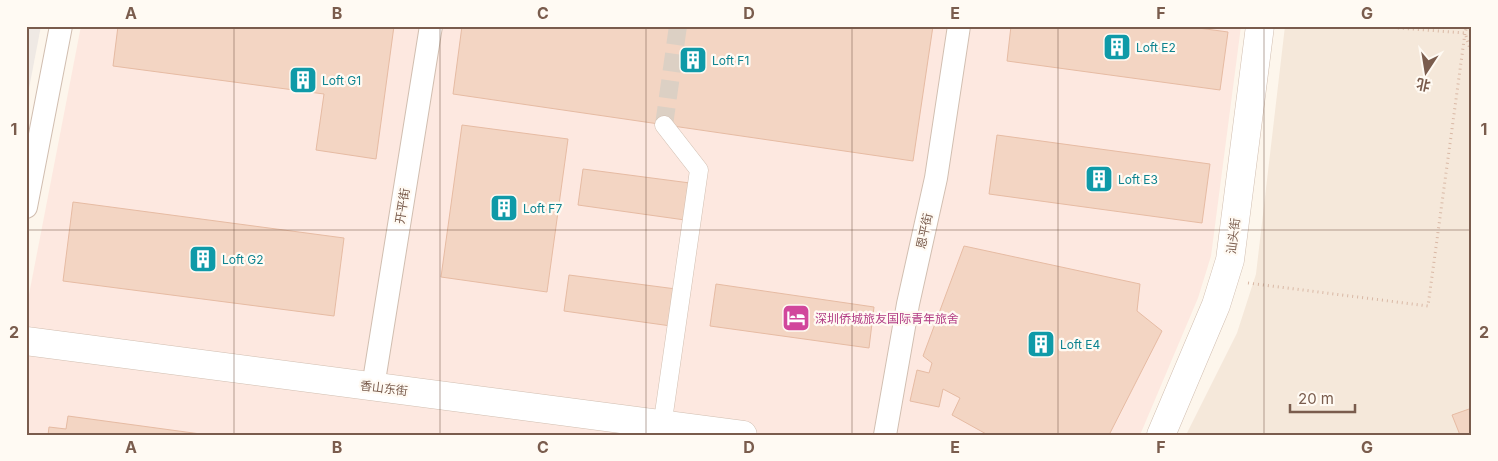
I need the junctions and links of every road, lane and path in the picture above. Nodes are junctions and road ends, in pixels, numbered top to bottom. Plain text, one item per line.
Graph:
1 (61, 26) edge
2 (432, 26) edge
3 (959, 26) edge
4 (1260, 26) edge
5 (1373, 26) edge
6 (1467, 26) edge
7 (1465, 33) junction
8 (1472, 55) edge
9 (664, 125) dead end
10 (26, 207) edge
11 (1224, 280) junction
12 (26, 341) edge
13 (373, 386) junction
14 (662, 430) edge
15 (743, 435) edge
16 (885, 435) edge
17 (1162, 435) edge

1 - 10 street
2 - 13 street, 开平街
3 - 16 street, 恩平街
4 - 11 street, 汕头街
5 - 7 path
6 - 7 path
7 - 8 path
7 - 11 path
9 - 14 street
11 - 17 street, 汕头街
12 - 13 street, 香山东街
13 - 14 street, 香山东街
14 - 15 street, 香山东街

